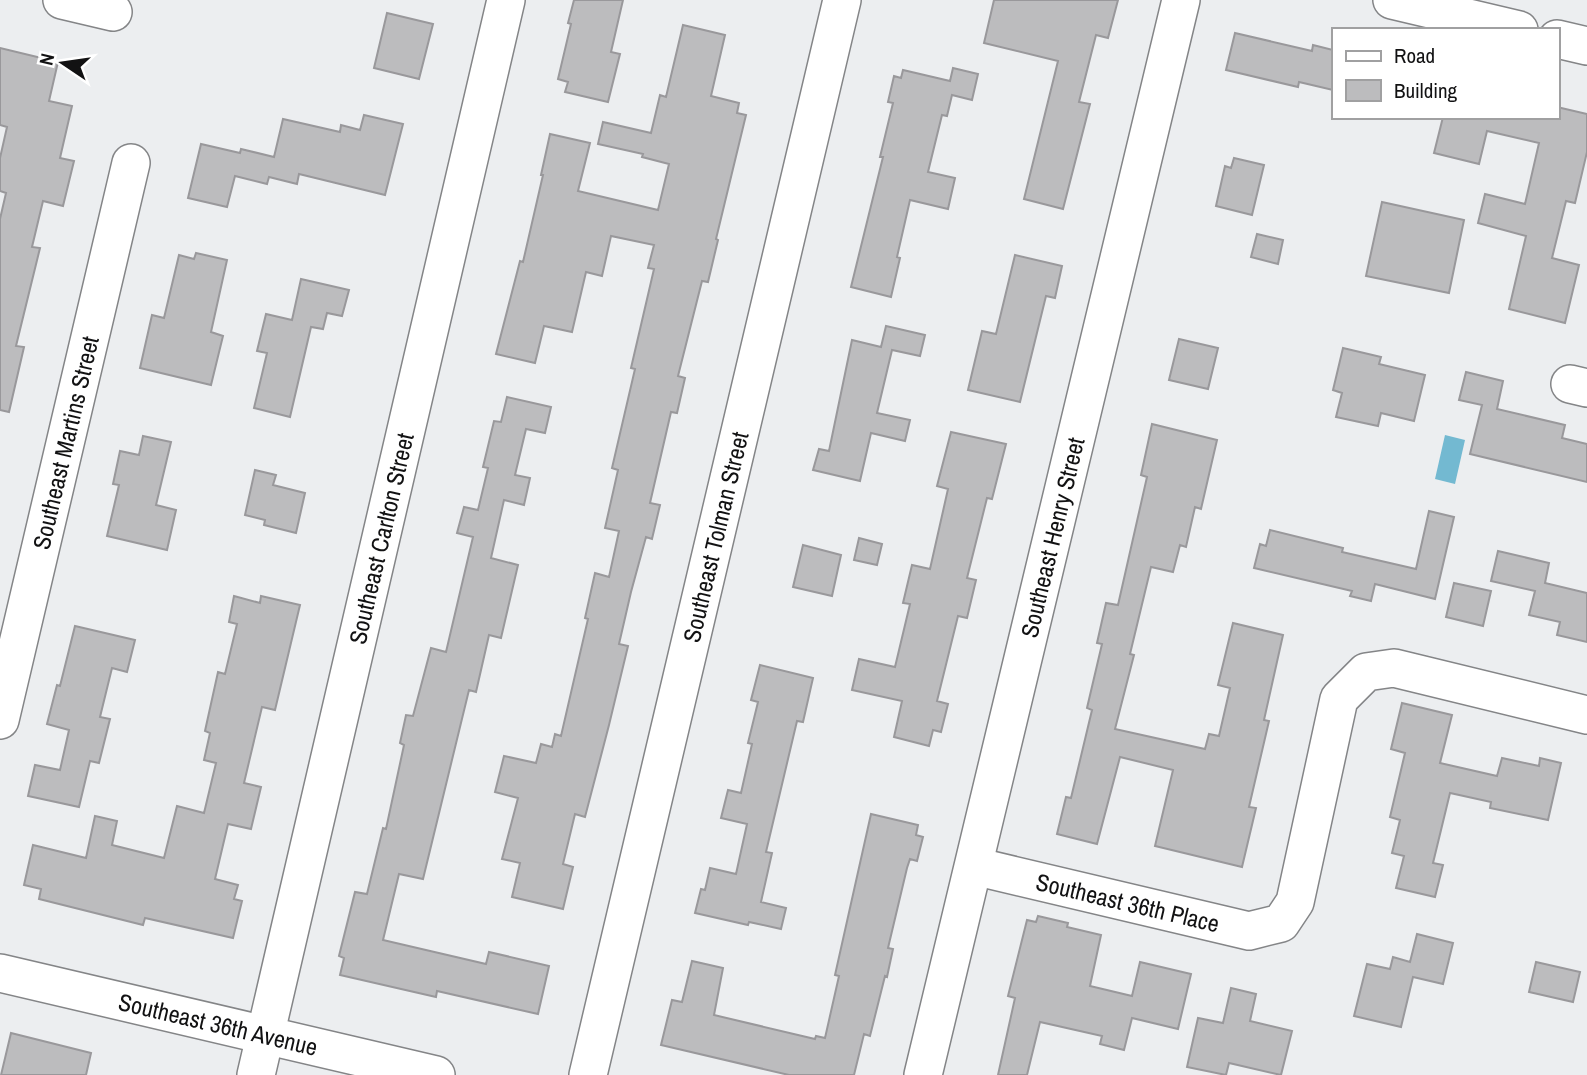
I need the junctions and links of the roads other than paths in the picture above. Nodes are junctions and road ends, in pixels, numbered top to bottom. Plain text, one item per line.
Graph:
1 (62, 0) edge
2 (506, 0) edge
3 (842, 0) edge
4 (1181, 0) edge
5 (1392, 0) edge
6 (113, 12) dead end
7 (1511, 28) edge
8 (1559, 39) edge
9 (1587, 46) edge
10 (131, 163) dead end
11 (1587, 715) edge
12 (0, 720) edge
13 (974, 866) junction
14 (0, 973) edge
15 (265, 1035) junction
16 (256, 1075) edge
17 (436, 1075) edge
18 (588, 1075) edge
19 (923, 1075) edge

1 - 6 street
2 - 15 street, Southeast Carlton Street
3 - 18 street, Southeast Tolman Street
4 - 13 street, Southeast Henry Street
5 - 7 street
8 - 9 street
10 - 12 street, Southeast Martins Street
11 - 13 street, Southeast 36th Place
13 - 19 street, Southeast Henry Street
14 - 15 street, Southeast 36th Avenue
15 - 16 street, Southeast Carlton Street
15 - 17 street, Southeast 36th Avenue

